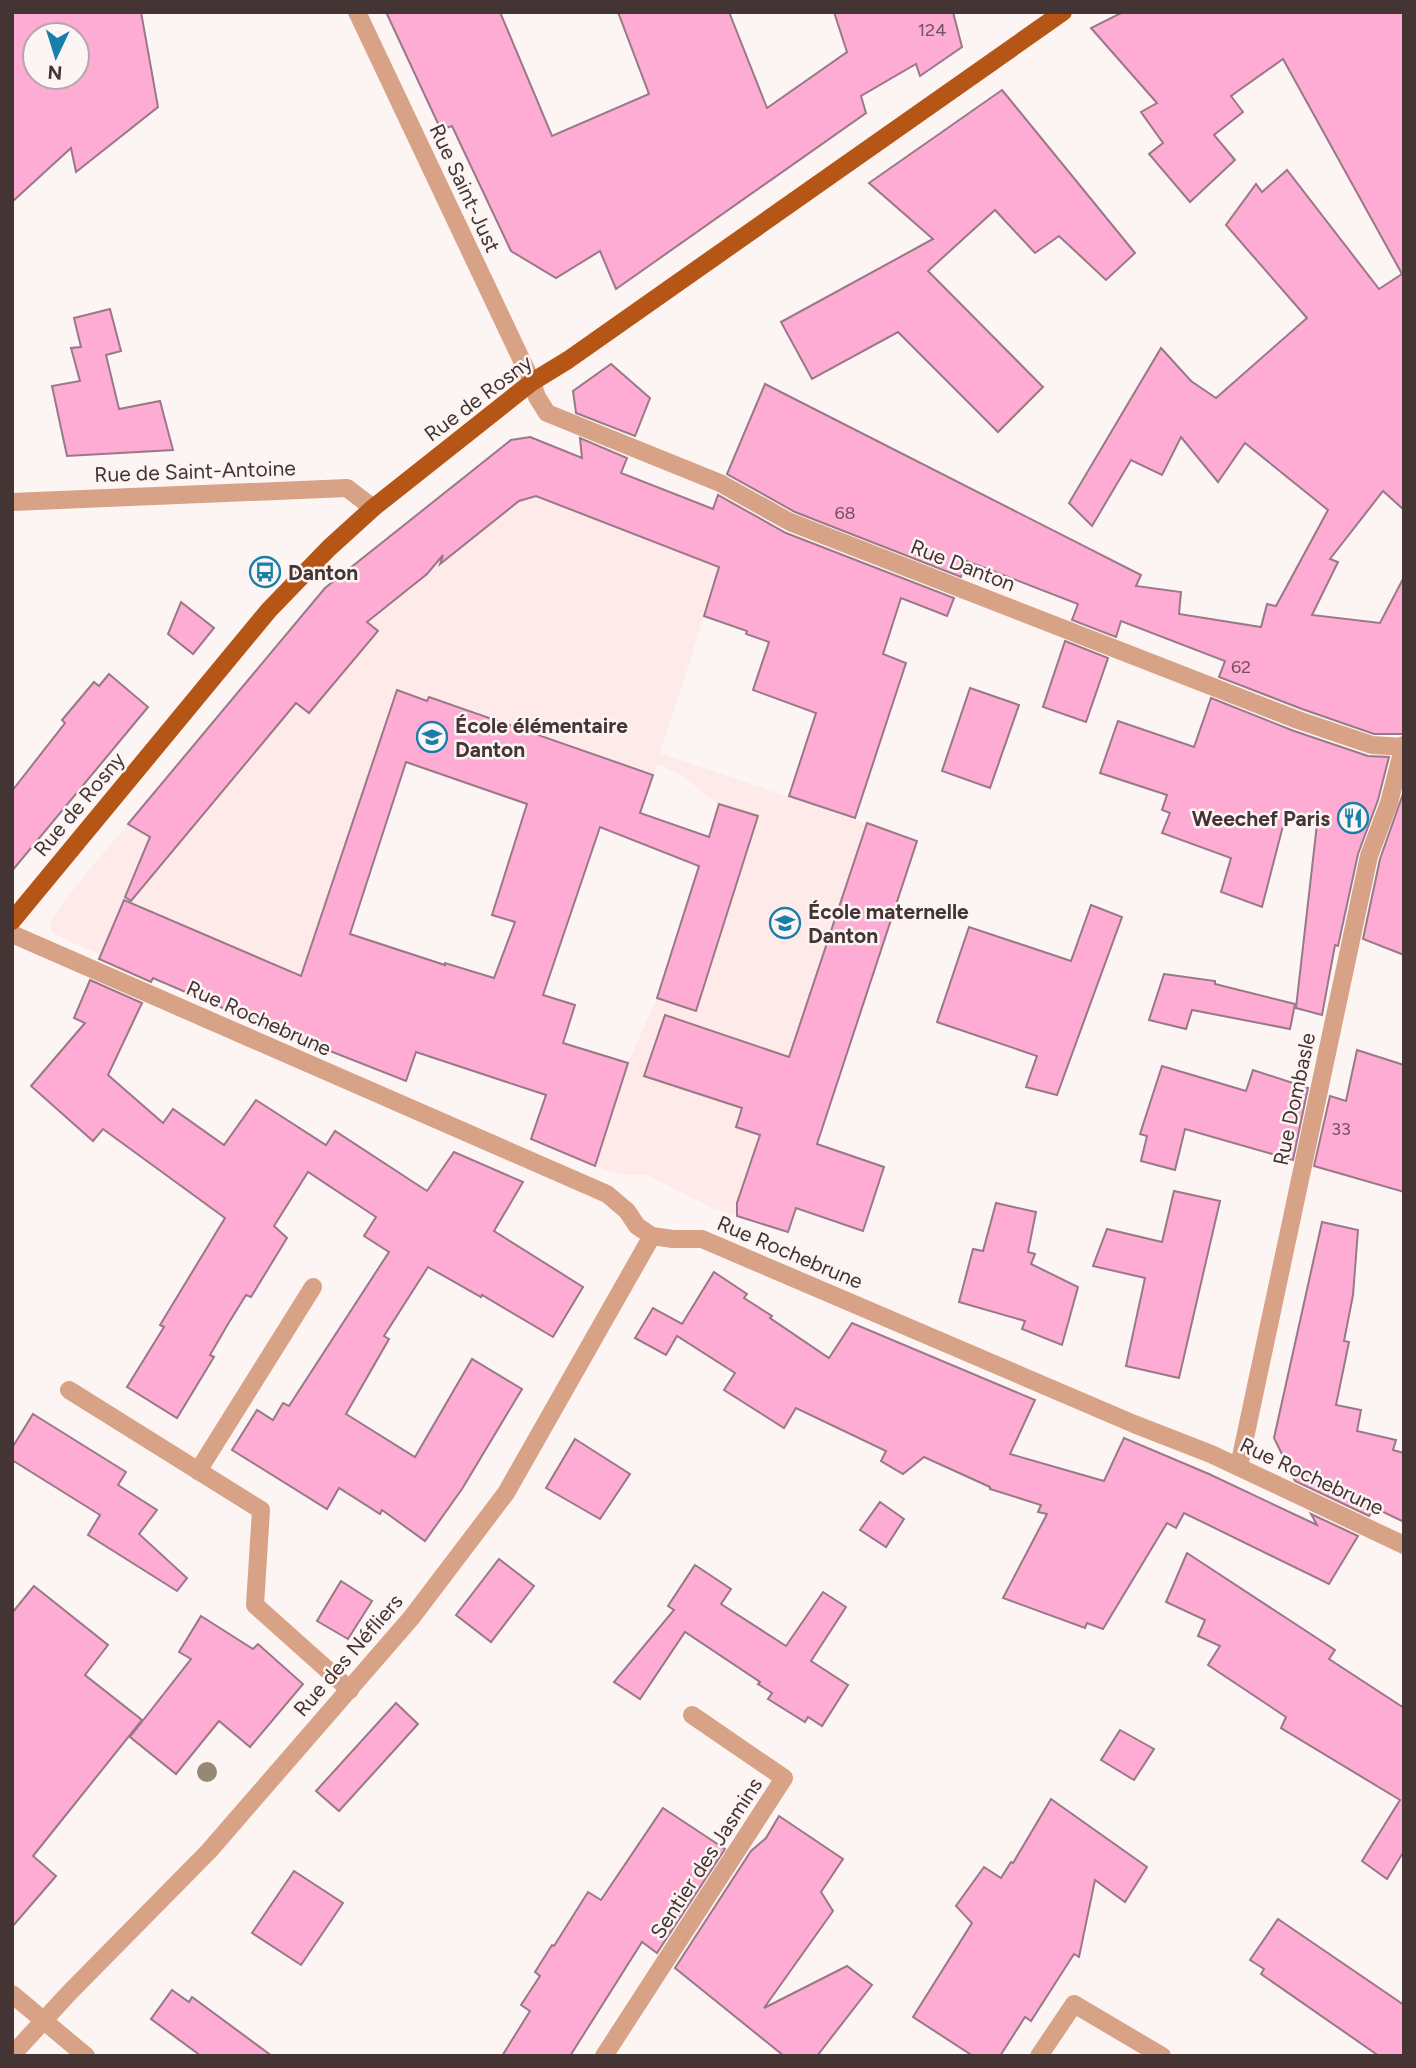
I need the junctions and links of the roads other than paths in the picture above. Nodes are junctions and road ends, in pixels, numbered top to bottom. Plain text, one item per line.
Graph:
1 (357, 12) edge
2 (1063, 12) edge
3 (532, 382) junction
4 (12, 502) edge
5 (373, 508) junction
6 (1403, 746) edge
7 (12, 921) edge
8 (12, 934) edge
9 (652, 1236) junction
10 (313, 1287) dead end
11 (69, 1390) dead end
12 (1239, 1466) junction
13 (198, 1471) junction
14 (1404, 1545) edge
15 (350, 1690) junction
16 (692, 1715) dead end
17 (12, 1994) edge
18 (43, 2020) junction
19 (12, 2055) edge
20 (86, 2056) edge
21 (604, 2056) edge
22 (1039, 2056) edge
23 (1162, 2056) edge

1 - 3 street, Rue Saint-Just
2 - 3 main road, Rue de Rosny
3 - 5 main road, Rue de Rosny
3 - 6 street, Rue Danton
4 - 5 street, Rue de Saint-Antoine
5 - 7 main road, Rue de Rosny
6 - 12 street, Rue Dombasle
8 - 9 street, Rue Rochebrune
9 - 12 street, Rue Rochebrune
9 - 15 street, Rue des Néfliers
10 - 13 street
11 - 13 street
12 - 14 street, Rue Rochebrune
13 - 15 street
15 - 18 street, Rue des Néfliers
16 - 21 street, Sentier des Jasmins
17 - 18 street
18 - 19 street, Rue des Néfliers
18 - 20 street
22 - 23 street

